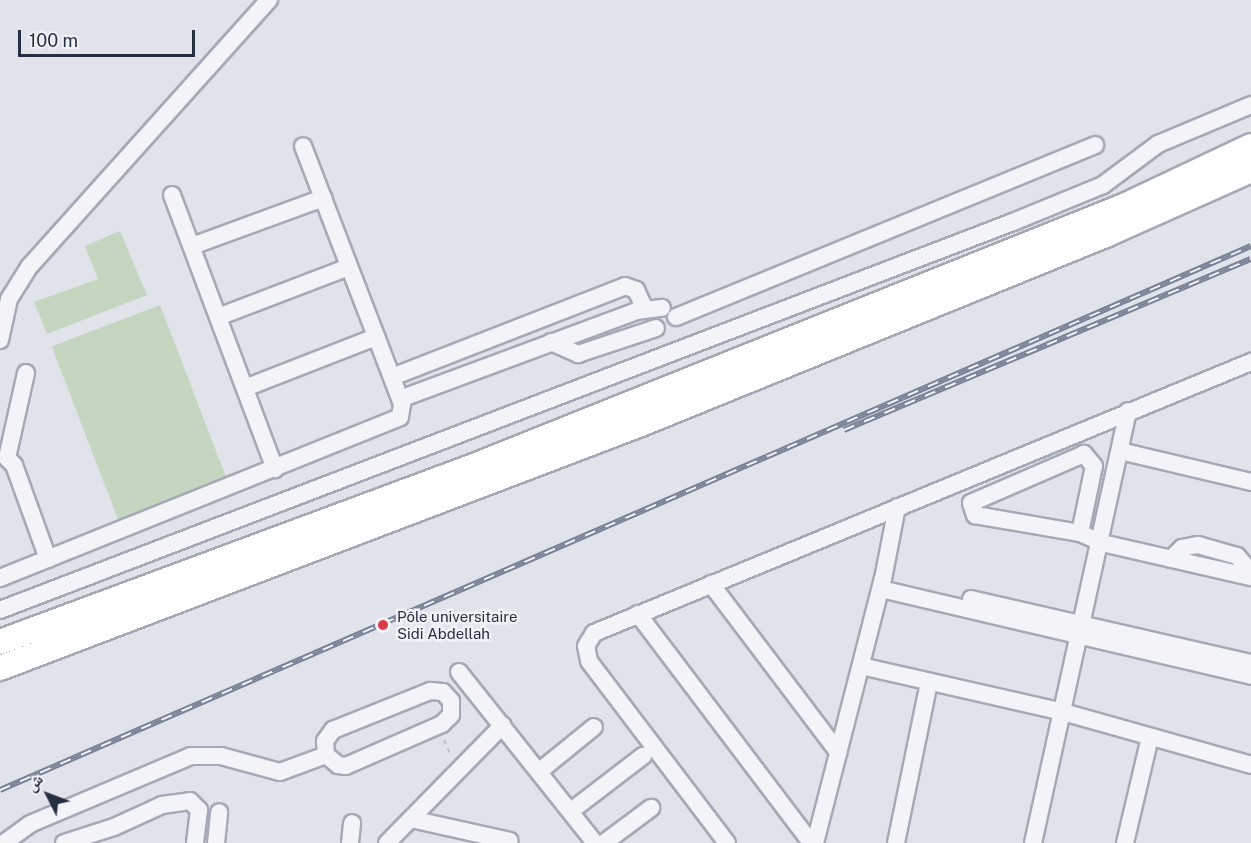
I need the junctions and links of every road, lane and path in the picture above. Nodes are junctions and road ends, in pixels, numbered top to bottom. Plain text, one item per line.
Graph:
1 (269, 0) edge
2 (1251, 105) edge
3 (1095, 145) dead end
4 (303, 146) dead end
5 (1251, 146) edge
6 (1251, 170) edge
7 (172, 195) dead end
8 (323, 198) junction
9 (192, 246) junction
10 (349, 267) junction
11 (645, 309) junction
12 (669, 313) junction
13 (218, 317) junction
14 (376, 337) junction
15 (0, 340) edge
16 (551, 342) junction
17 (1251, 362) edge
18 (26, 373) dead end
19 (392, 377) junction
20 (245, 388) junction
21 (400, 399) junction
22 (1128, 411) junction
23 (1120, 451) junction
24 (275, 469) junction
25 (1251, 482) edge
26 (897, 507) junction
27 (1080, 533) junction
28 (1102, 543) junction
29 (48, 559) junction
30 (1171, 559) junction
31 (1251, 572) edge
32 (1251, 577) edge
33 (0, 578) edge
34 (711, 584) junction
35 (882, 584) junction
36 (0, 610) edge
37 (638, 614) junction
38 (1081, 630) junction
39 (0, 642) edge
40 (1251, 663) edge
41 (861, 666) junction
42 (0, 668) edge
43 (459, 672) dead end
44 (1251, 676) edge
45 (929, 682) junction
46 (1063, 712) junction
47 (503, 724) junction
48 (594, 727) dead end
49 (1150, 737) junction
50 (838, 752) junction
51 (326, 755) junction
52 (643, 756) dead end
53 (1251, 765) edge
54 (541, 770) junction
55 (651, 808) dead end
56 (219, 812) dead end
57 (571, 812) junction
58 (411, 819) junction
59 (352, 823) dead end
60 (510, 841) dead end
61 (4, 843) edge
62 (64, 843) edge
63 (195, 843) edge
64 (216, 843) edge
65 (350, 843) edge
66 (387, 843) edge
67 (595, 843) edge
68 (604, 843) edge
69 (727, 843) edge
70 (813, 843) edge
71 (896, 843) edge
72 (1033, 843) edge
73 (1125, 843) edge

1 - 15 street
2 - 36 street
3 - 12 street
4 - 8 street
5 - 39 highway
6 - 42 highway
7 - 9 street
8 - 9 street
8 - 10 street
9 - 13 street
10 - 13 street
10 - 14 street
11 - 12 street
11 - 16 street
11 - 19 street
12 - 16 street
13 - 20 street
14 - 19 street
14 - 20 street
16 - 21 street
17 - 22 street
18 - 29 street
19 - 21 street
20 - 24 street
21 - 24 street
22 - 23 street
22 - 26 street
23 - 25 street
23 - 28 street
24 - 29 street
26 - 34 street
26 - 35 street
27 - 27 street
27 - 28 street
28 - 30 street
28 - 38 street
29 - 33 street
30 - 31 street
30 - 32 street
34 - 37 street
34 - 50 street
35 - 38 street
35 - 41 street
37 - 69 street
37 - 70 street
38 - 40 street
38 - 44 street
38 - 46 street
41 - 45 street
41 - 50 street
43 - 47 street
45 - 46 street
45 - 71 street
46 - 49 street
46 - 72 street
47 - 54 street
47 - 58 street
48 - 54 street
49 - 53 street
49 - 73 street
50 - 70 street
51 - 51 street
51 - 61 street
52 - 57 street
54 - 57 street
55 - 68 street
56 - 64 street
57 - 67 street
58 - 60 street
58 - 66 street
59 - 65 street
62 - 63 street

